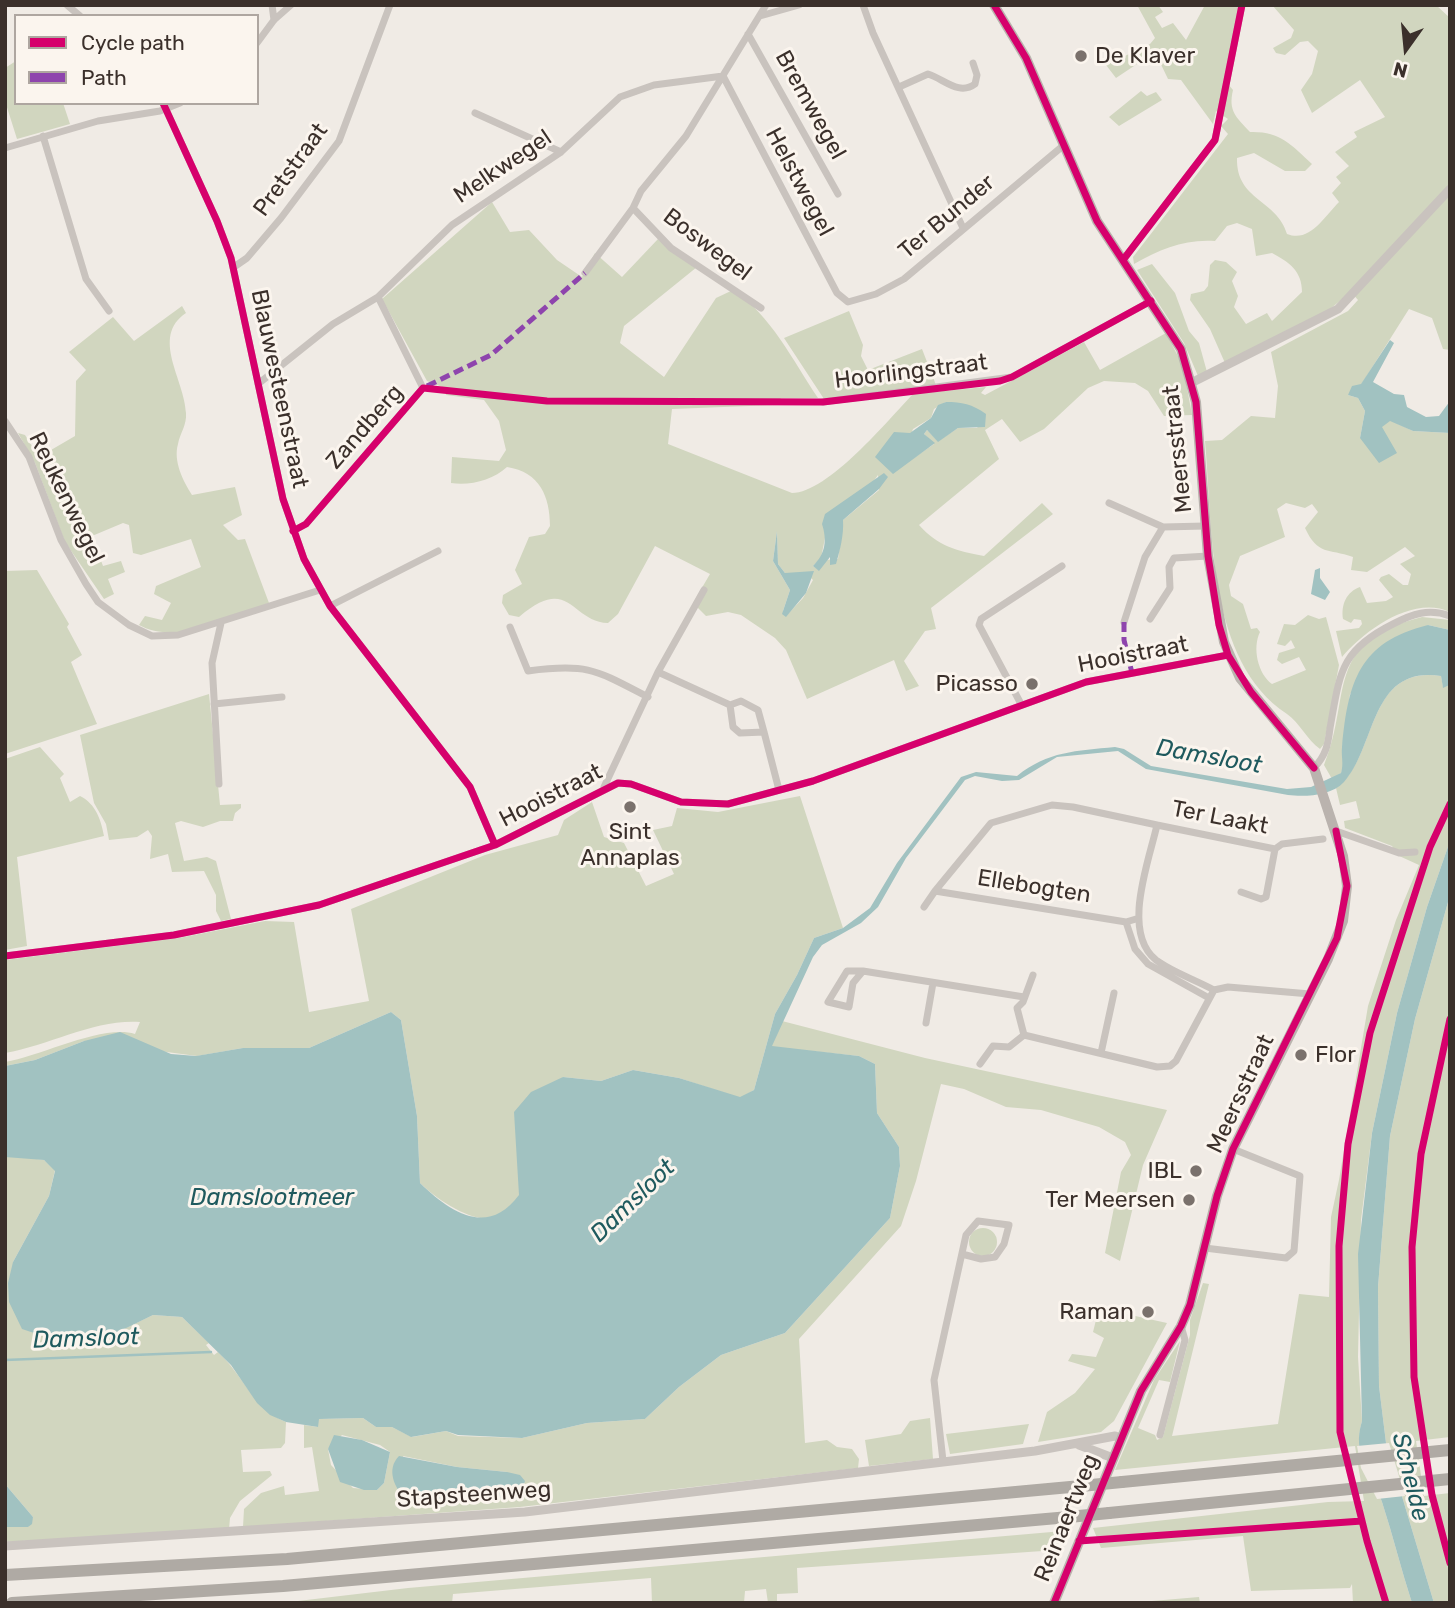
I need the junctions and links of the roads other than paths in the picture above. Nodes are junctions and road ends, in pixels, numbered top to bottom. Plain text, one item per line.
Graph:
1 (272, 5) edge
2 (290, 5) edge
3 (390, 5) edge
4 (766, 5) edge
5 (799, 5) edge
6 (863, 5) edge
7 (994, 5) edge
8 (1242, 5) edge
9 (760, 16) junction
10 (274, 20) junction
11 (748, 34) junction
12 (259, 40) edge
13 (973, 63) dead end
14 (723, 76) junction
15 (898, 87) junction
16 (164, 106) edge
17 (475, 113) dead end
18 (43, 136) junction
19 (1064, 145) junction
20 (5, 148) edge
21 (561, 152) junction
22 (1450, 189) edge
23 (838, 194) dead end
24 (633, 208) junction
25 (963, 228) junction
26 (1123, 260) junction
27 (234, 267) junction
28 (585, 273) dead end
29 (378, 297) junction
30 (848, 302) joint
31 (1151, 302) junction
32 (761, 308) dead end
33 (109, 311) dead end
34 (1193, 382) junction
35 (258, 384) junction
36 (822, 402) dead end
37 (5, 421) edge
38 (1109, 503) dead end
39 (1206, 526) junction
40 (1163, 527) junction
41 (293, 531) junction
42 (438, 551) dead end
43 (1208, 556) junction
44 (1062, 566) dead end
45 (320, 590) junction
46 (704, 590) dead end
47 (330, 606) junction
48 (1450, 617) edge
49 (1150, 619) dead end
50 (1124, 622) dead end
51 (221, 623) junction
52 (510, 626) dead end
53 (1227, 655) junction
54 (658, 672) junction
55 (282, 697) dead end
56 (648, 697) junction
57 (214, 704) junction
58 (1021, 704) junction
59 (730, 705) junction
60 (764, 732) junction
61 (1314, 768) junction
62 (219, 784) dead end
63 (604, 788) junction
64 (779, 790) junction
65 (1157, 825) junction
66 (1336, 831) junction
67 (1323, 839) dead end
68 (495, 845) junction
69 (1275, 849) junction
70 (1415, 852) dead end
71 (935, 891) junction
72 (1241, 892) dead end
73 (924, 907) dead end
74 (1136, 919) junction
75 (1126, 922) junction
76 (5, 956) edge
77 (863, 971) junction
78 (1033, 975) dead end
79 (933, 983) junction
80 (1214, 990) junction
81 (992, 992) junction
82 (1114, 993) dead end
83 (1310, 995) junction
84 (1024, 997) junction
85 (1209, 998) junction
86 (1017, 1008) junction
87 (926, 1023) dead end
88 (1024, 1035) junction
89 (1101, 1053) junction
90 (980, 1063) dead end
91 (1233, 1149) junction
92 (1205, 1248) junction
93 (962, 1254) junction
94 (1181, 1325) junction
95 (1160, 1435) dead end
96 (1077, 1445) junction
97 (1117, 1448) junction
98 (1450, 1450) edge
99 (943, 1461) junction
100 (1450, 1479) edge
101 (5, 1546) edge
102 (5, 1576) edge
103 (12, 1603) edge
104 (1054, 1603) edge

1 - 10 street
2 - 10 street
3 - 27 street, Pretstraat
4 - 9 street
5 - 9 street
6 - 15 street
7 - 19 main road, Meersstraat
8 - 26 street
9 - 11 street
10 - 12 street
11 - 14 street
11 - 23 street, Bremwegel
13 - 15 street
14 - 21 street, Melkwegel
14 - 24 street
14 - 30 street, Helstwegel
15 - 25 street
16 - 18 street
16 - 27 street, Blauwesteenstraat
17 - 21 street
18 - 20 street
18 - 33 street
19 - 25 street, Ter Bunder
19 - 26 main road, Meersstraat
21 - 29 street, Melkwegel
22 - 34 street
24 - 28 street
24 - 32 street, Boswegel
25 - 30 street, Ter Bunder
26 - 31 main road, Meersstraat
27 - 35 street, Blauwesteenstraat
29 - 35 street, Melkwegel
29 - 41 street, Zandberg
31 - 34 main road, Meersstraat
31 - 36 street, Hoorlingstraat
34 - 39 main road, Meersstraat
35 - 41 street, Blauwesteenstraat
37 - 51 street, Reukenwegel
38 - 40 street
39 - 40 street
39 - 43 main road, Meersstraat
40 - 50 street
41 - 45 street, Blauwesteenstraat
42 - 47 street
43 - 49 street
43 - 53 main road, Meersstraat
44 - 58 street
45 - 47 street, Blauwesteenstraat
45 - 51 street, Reukenwegel
46 - 54 street
47 - 68 street, Blauwesteenstraat
48 - 61 street
51 - 57 street
52 - 56 street
53 - 58 street, Hooistraat
53 - 61 main road, Meersstraat
54 - 56 street
54 - 59 street
55 - 57 street
56 - 63 street
57 - 62 street
58 - 64 street, Hooistraat
59 - 60 street
59 - 60 street
60 - 64 street
61 - 66 main road, Meersstraat
63 - 64 street, Hooistraat
63 - 68 street, Hooistraat
65 - 69 street, Ter Laakt
65 - 71 street, Ellebogten
65 - 74 street
66 - 70 street
66 - 83 main road, Meersstraat
67 - 69 street, Ter Laakt
68 - 76 street, Hooistraat
69 - 72 street, Ter Laakt
71 - 73 street, Ellebogten
71 - 75 street, Ellebogten
74 - 75 street, Ellebogten
74 - 80 street
75 - 85 street
77 - 77 street
77 - 79 street
78 - 84 street
79 - 81 street
79 - 87 street
80 - 83 street
80 - 85 street
81 - 84 street
81 - 86 street
82 - 89 street
83 - 91 main road, Meersstraat
84 - 86 street
85 - 89 street
86 - 88 street
88 - 89 street
88 - 90 street
91 - 92 main road, Meersstraat
91 - 92 street
92 - 94 main road, Meersstraat
93 - 93 street
93 - 99 street
94 - 95 street, Meersstraat
94 - 97 main road, Meersstraat
96 - 97 street, Stapsteenweg
96 - 97 street, Stapsteenweg
96 - 99 street, Stapsteenweg
97 - 104 main road, Reinaertweg
98 - 102 highway, bridge
99 - 101 street, Stapsteenweg
100 - 103 highway, bridge

